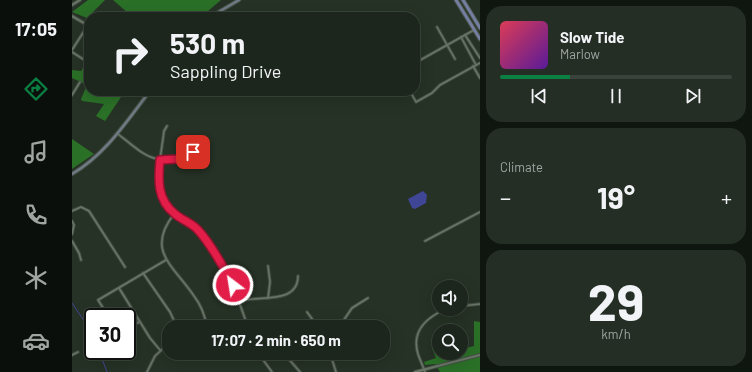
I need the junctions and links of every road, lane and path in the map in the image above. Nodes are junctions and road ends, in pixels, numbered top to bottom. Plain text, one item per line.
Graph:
1 (80, 0) edge
2 (239, 0) edge
3 (456, 0) edge
4 (463, 0) edge
5 (72, 5) edge
6 (219, 12) edge
7 (72, 16) edge
8 (84, 23) edge
9 (437, 27) dead end
10 (480, 29) edge
11 (474, 30) junction
12 (84, 32) edge
13 (465, 35) junction
14 (461, 37) junction
15 (480, 39) edge
16 (447, 45) junction
17 (72, 51) edge
18 (480, 58) edge
19 (455, 59) dead end
20 (84, 60) edge
21 (420, 60) edge
22 (480, 63) edge
23 (476, 65) junction
24 (473, 66) junction
25 (480, 78) edge
26 (80, 82) dead end
27 (72, 95) edge
28 (146, 96) edge
29 (413, 96) edge
30 (167, 126) dead end
31 (118, 134) junction
32 (193, 152) dead end
33 (160, 160) junction
34 (72, 174) edge
35 (72, 211) edge
36 (480, 212) edge
37 (174, 214) junction
38 (72, 222) edge
39 (72, 234) edge
40 (72, 241) edge
41 (425, 241) dead end
42 (81, 260) dead end
43 (166, 260) junction
44 (268, 266) dead end
45 (125, 267) dead end
46 (143, 273) junction
47 (298, 276) dead end
48 (230, 279) junction
49 (232, 282) junction
50 (119, 288) junction
51 (268, 298) junction
52 (368, 298) dead end
53 (240, 301) junction
54 (480, 304) edge
55 (468, 305) edge
56 (103, 308) edge
57 (307, 312) dead end
58 (432, 316) edge
59 (174, 320) edge
60 (205, 320) edge
61 (246, 320) edge
62 (313, 320) edge
63 (344, 320) edge
64 (139, 322) junction
65 (136, 324) edge
66 (160, 350) joint
67 (78, 352) dead end
68 (72, 355) edge
69 (480, 355) edge
70 (263, 360) edge
71 (289, 360) edge
72 (332, 360) edge
73 (298, 371) edge
74 (424, 371) edge
75 (147, 372) edge
76 (272, 372) edge
77 (336, 372) edge
78 (415, 372) edge

1 - 5 street
2 - 6 main road
3 - 11 main road
4 - 10 main road
7 - 8 street
9 - 16 street
10 - 11 main road
11 - 13 street
11 - 15 main road
12 - 17 street
13 - 14 street
13 - 18 street
14 - 16 street
14 - 23 street
16 - 19 street
16 - 21 street
17 - 20 street
22 - 23 street
23 - 24 street
24 - 25 street
24 - 29 street
26 - 27 street
28 - 31 main road
30 - 33 street
31 - 33 street
31 - 34 main road
32 - 33 street
33 - 37 street
35 - 45 street
36 - 41 street
37 - 43 street
37 - 48 street
38 - 39 street
40 - 42 street
43 - 46 street
43 - 60 street
44 - 51 street
46 - 50 street
46 - 59 street
47 - 51 street
48 - 49 street
48 - 49 street
49 - 53 street
50 - 56 street
50 - 64 street
51 - 53 street
52 - 63 street
53 - 61 street
54 - 55 street
57 - 62 street
58 - 74 street
64 - 65 street
64 - 66 street
66 - 75 street
67 - 68 street
69 - 74 street
70 - 76 street
71 - 73 street
72 - 77 street
74 - 78 street

